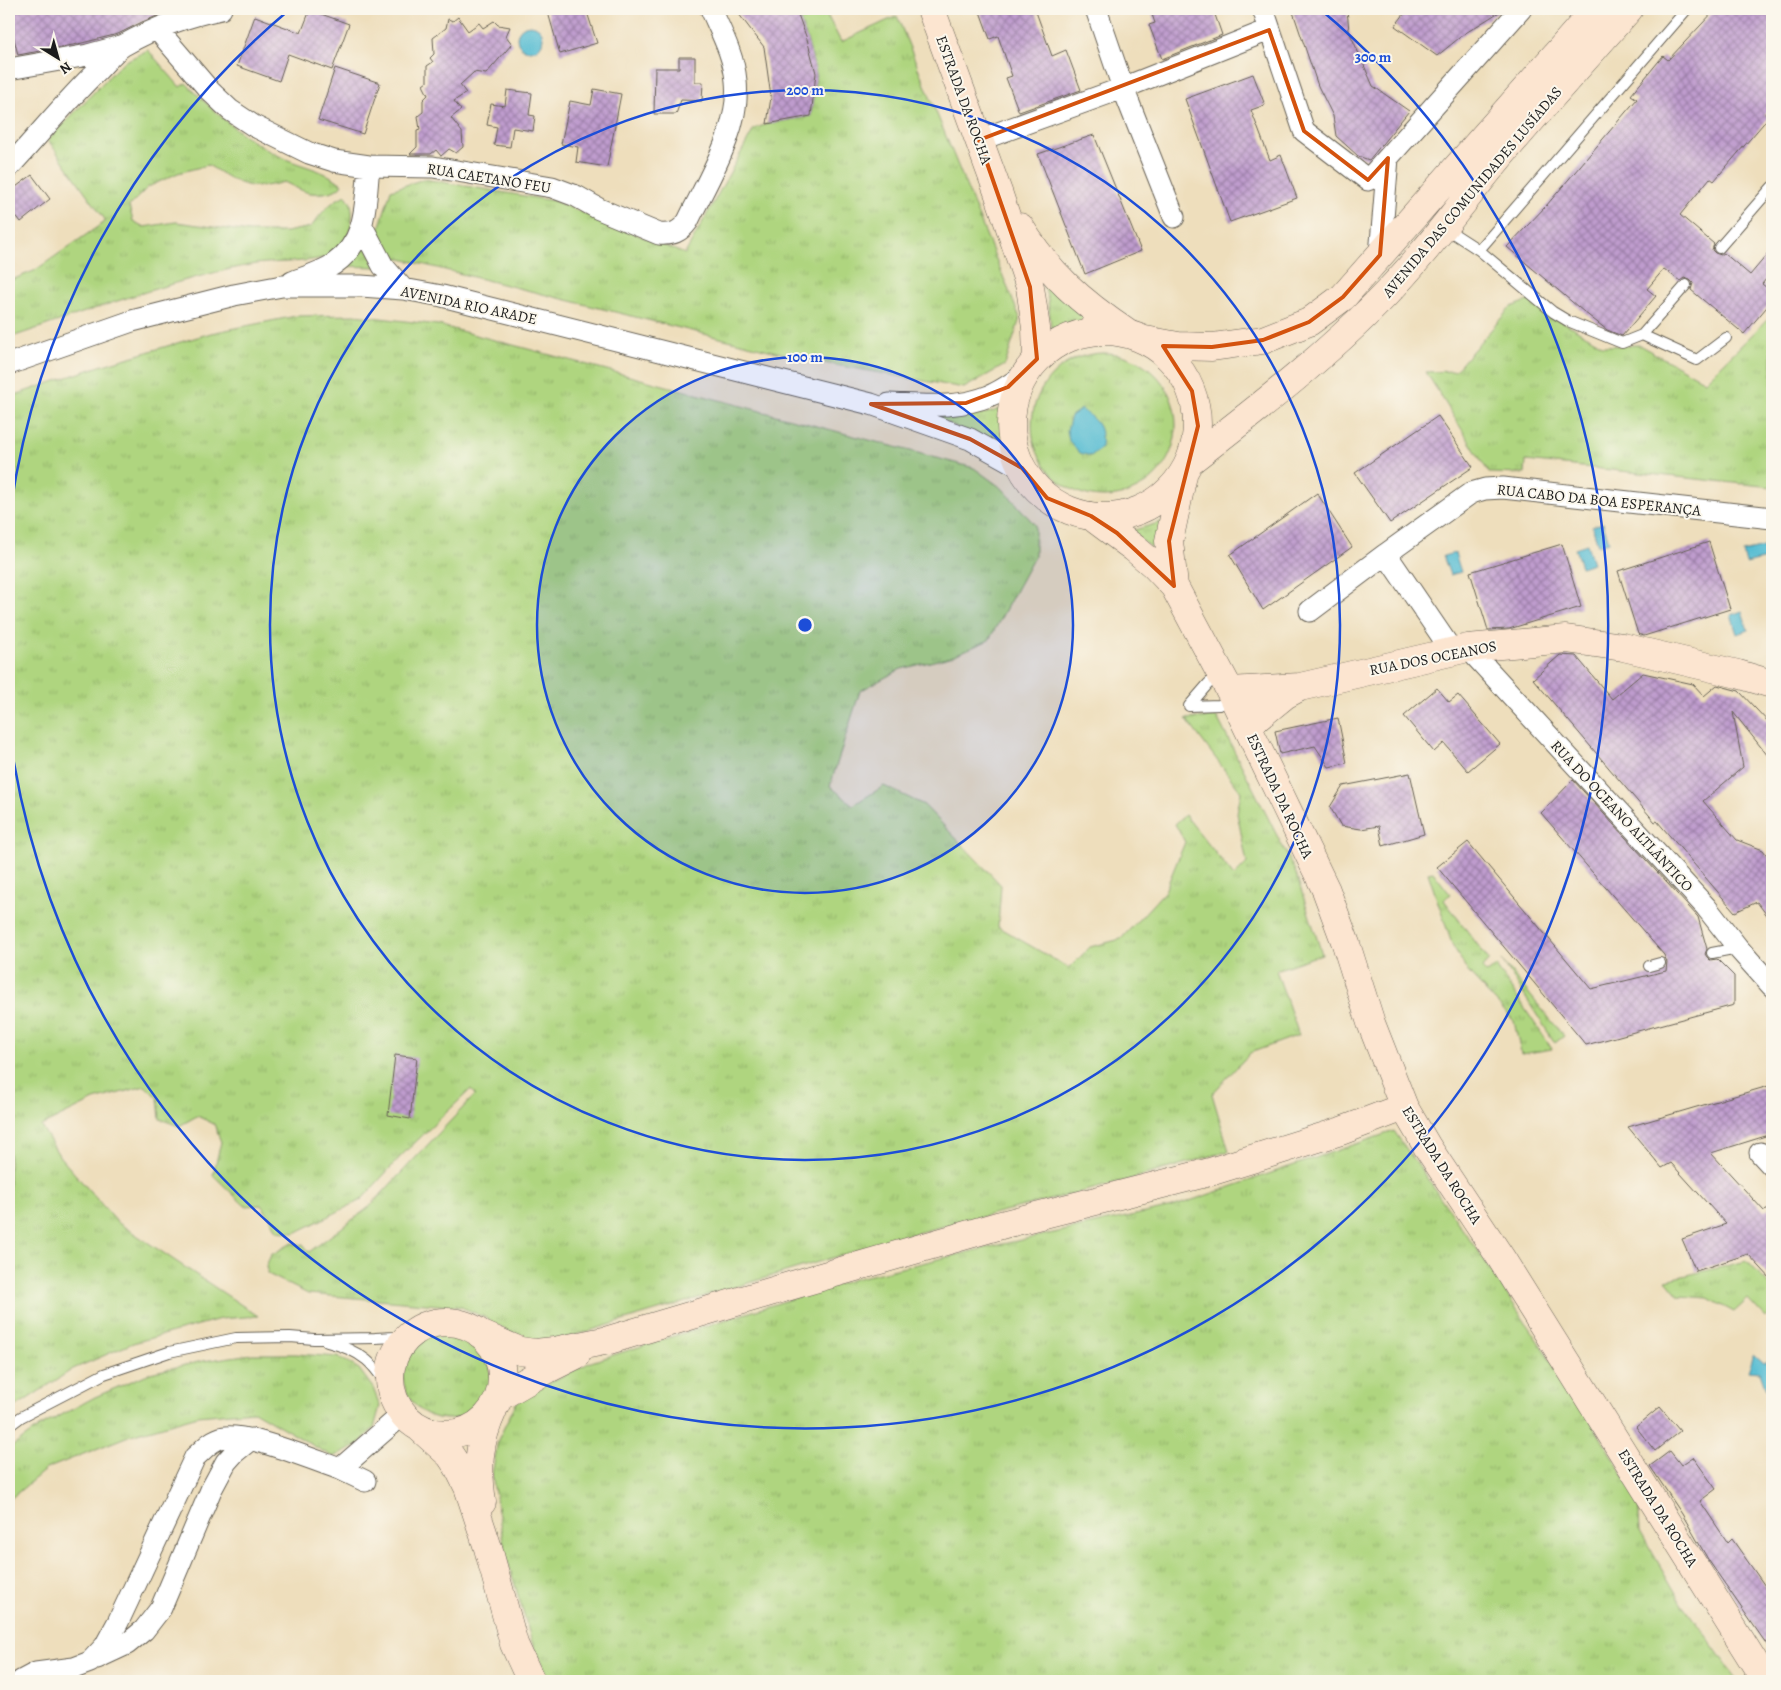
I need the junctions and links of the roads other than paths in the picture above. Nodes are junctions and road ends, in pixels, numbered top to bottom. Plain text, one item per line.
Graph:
1 (221, 9) edge
2 (711, 9) edge
3 (931, 9) edge
4 (1096, 9) edge
5 (1263, 9) edge
6 (1520, 9) edge
7 (1596, 9) edge
8 (1629, 9) edge
9 (1686, 9) edge
10 (157, 29) junction
11 (1269, 30) junction
12 (123, 46) junction
13 (9, 69) edge
14 (1123, 88) junction
15 (979, 140) junction
16 (1388, 158) junction
17 (369, 166) junction
18 (9, 167) edge
19 (1772, 187) edge
20 (998, 192) junction
21 (1174, 217) dead end
22 (362, 226) junction
23 (1444, 227) junction
24 (1719, 248) dead end
25 (1479, 250) junction
26 (1380, 255) junction
27 (1686, 285) dead end
28 (282, 286) junction
29 (403, 289) junction
30 (1642, 335) junction
31 (1136, 336) junction
32 (1726, 338) dead end
33 (9, 364) edge
34 (1031, 367) junction
35 (871, 404) junction
36 (1187, 467) junction
37 (1022, 468) junction
38 (1091, 516) junction
39 (1772, 518) edge
40 (1386, 554) junction
41 (1174, 586) junction
42 (1310, 611) dead end
43 (1460, 650) junction
44 (1772, 684) edge
45 (1300, 687) junction
46 (1228, 688) junction
47 (1247, 726) junction
48 (1738, 948) junction
49 (1712, 953) dead end
50 (1660, 964) dead end
51 (1649, 966) dead end
52 (1772, 986) edge
53 (1404, 1107) junction
54 (415, 1332) junction
55 (480, 1334) junction
56 (314, 1339) junction
57 (609, 1340) junction
58 (496, 1402) junction
59 (406, 1412) junction
60 (9, 1426) edge
61 (251, 1439) junction
62 (340, 1469) junction
63 (365, 1481) dead end
64 (488, 1548) junction
65 (90, 1662) junction
66 (21, 1681) edge
67 (531, 1681) edge
68 (1766, 1681) edge

1 - 10 street
2 - 17 street, RUA CAETANO FEU
3 - 15 street, ESTRADA DA ROCHA
4 - 14 street
5 - 11 street
6 - 16 street
7 - 26 street, AVENIDA DAS COMUNIDADES LUSÍADAS
8 - 23 street, AVENIDA DAS COMUNIDADES LUSÍADAS
9 - 25 lane
10 - 12 street
10 - 17 street, RUA CAETANO FEU
11 - 14 street
11 - 16 street
12 - 13 street
12 - 18 street
14 - 15 street
14 - 21 street
15 - 20 street, ESTRADA DA ROCHA
16 - 26 street
17 - 22 street
19 - 24 lane
20 - 31 street, ESTRADA DA ROCHA
20 - 34 street, ESTRADA DA ROCHA
22 - 28 street
22 - 29 street
23 - 25 lane
23 - 36 street, AVENIDA DAS COMUNIDADES LUSÍADAS
25 - 30 lane
26 - 31 street, AVENIDA DAS COMUNIDADES LUSÍADAS
27 - 30 lane
28 - 29 street, AVENIDA RIO ARADE
28 - 33 street, AVENIDA RIO ARADE
29 - 35 street, AVENIDA RIO ARADE
30 - 32 lane
31 - 34 street, AVENIDA DAS COMUNIDADES LUSÍADAS
31 - 36 street, ESTRADA DA ROCHA
34 - 35 street
34 - 37 street
35 - 37 street
36 - 38 street, AVENIDA DAS COMUNIDADES LUSÍADAS
36 - 41 street, ESTRADA DA ROCHA
37 - 38 street
38 - 41 street, ESTRADA DA ROCHA
39 - 40 street, RUA CABO DA BOA ESPERANÇA
40 - 42 street, RUA CABO DA BOA ESPERANÇA
40 - 43 street
41 - 46 street, ESTRADA DA ROCHA
43 - 44 street, RUA DOS OCEANOS
43 - 45 street, RUA DOS OCEANOS
43 - 48 street, RUA DO OCEANO ALTLÂNTICO
45 - 46 street
45 - 47 street
46 - 47 street, ESTRADA DA ROCHA
47 - 53 street, ESTRADA DA ROCHA
48 - 49 lane
48 - 52 street, RUA DO OCEANO ALTLÂNTICO
50 - 51 lane
53 - 57 street
53 - 68 street, ESTRADA DA ROCHA
54 - 55 street
54 - 56 lane
54 - 59 street
55 - 57 street
55 - 58 street
56 - 59 lane
56 - 60 lane
57 - 58 street
58 - 59 street
58 - 64 street
59 - 62 street
59 - 64 street
61 - 62 street
61 - 65 street
61 - 65 street
62 - 63 street
64 - 67 street
65 - 66 street

